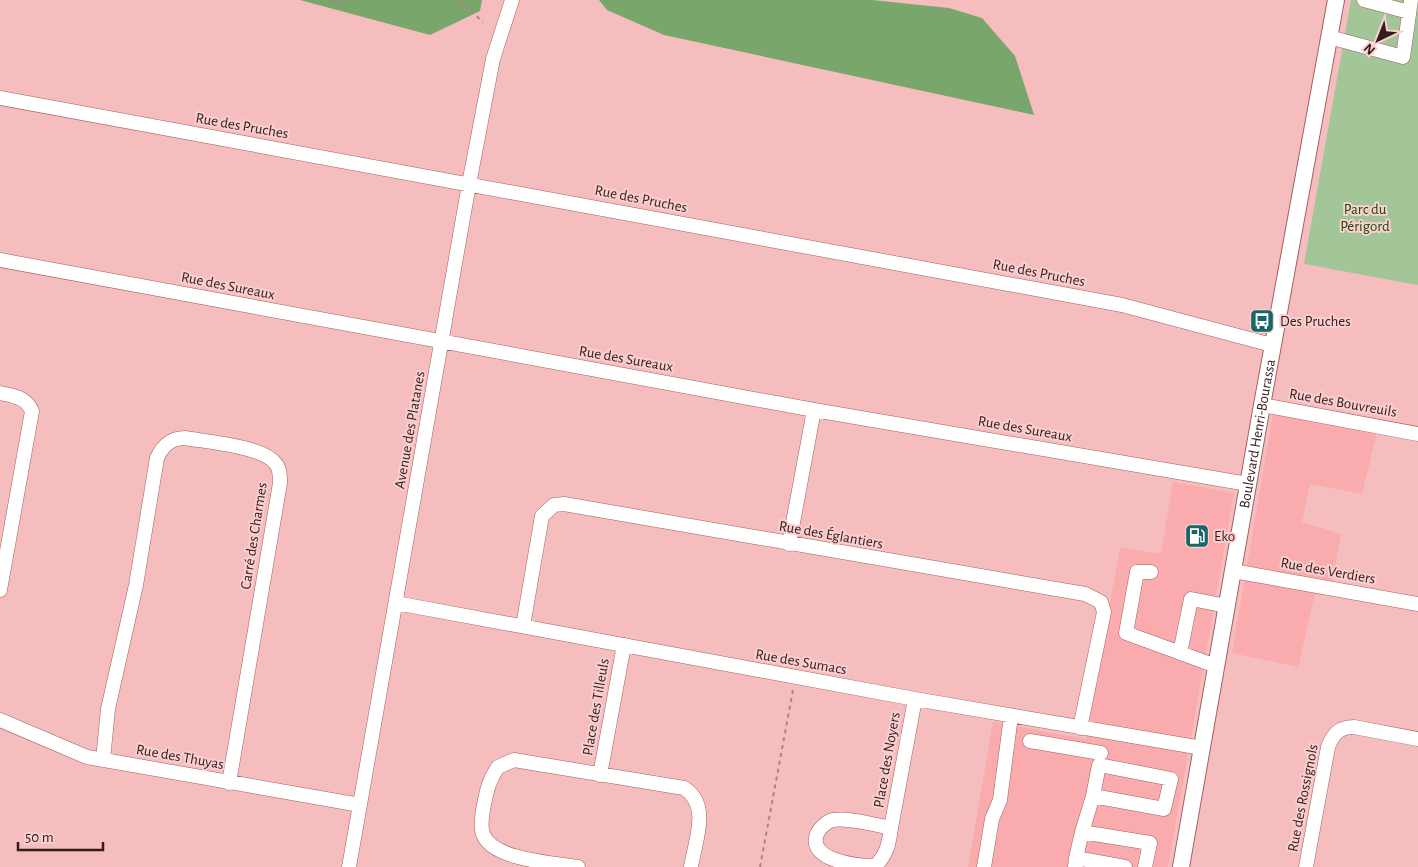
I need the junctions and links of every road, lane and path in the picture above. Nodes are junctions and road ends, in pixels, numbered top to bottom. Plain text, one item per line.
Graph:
1 (331, 0) edge
2 (342, 0) edge
3 (459, 0) edge
4 (512, 0) edge
5 (1336, 0) edge
6 (1364, 0) edge
7 (1410, 6) edge
8 (483, 22) dead end
9 (1329, 37) junction
10 (0, 98) edge
11 (468, 184) junction
12 (0, 260) edge
13 (442, 343) junction
14 (1272, 345) junction
15 (0, 393) edge
16 (1262, 405) junction
17 (814, 410) junction
18 (1418, 434) edge
19 (1248, 484) junction
20 (789, 544) junction
21 (1233, 571) junction
22 (1151, 572) dead end
23 (0, 590) edge
24 (396, 603) junction
25 (1418, 604) edge
26 (1227, 606) junction
27 (523, 626) junction
28 (624, 646) junction
29 (1180, 653) junction
30 (1216, 666) junction
31 (795, 677) junction
32 (915, 699) junction
33 (1012, 716) junction
34 (0, 720) edge
35 (1080, 728) junction
36 (1104, 732) junction
37 (1418, 739) edge
38 (1030, 741) dead end
39 (1202, 748) junction
40 (1100, 759) junction
41 (103, 760) junction
42 (600, 775) junction
43 (229, 782) junction
44 (1093, 796) junction
45 (360, 805) junction
46 (891, 828) junction
47 (1082, 832) junction
48 (1076, 862) edge
49 (349, 867) edge
50 (578, 867) edge
51 (691, 867) edge
52 (760, 867) edge
53 (984, 867) edge
54 (1125, 867) edge
55 (1145, 867) edge
56 (1181, 867) edge
57 (1306, 867) edge

1 - 2 path
3 - 8 path
4 - 11 street, Avenue des Platanes
5 - 9 main road, Boulevard Henri-Bourassa
6 - 7 street
7 - 9 street
9 - 14 main road, Boulevard Henri-Bourassa
10 - 11 street, Rue des Pruches
11 - 13 street, Avenue des Platanes
11 - 14 street, Rue des Pruches
12 - 13 street, Rue des Sureaux
13 - 17 street, Rue des Sureaux
13 - 24 street, Avenue des Platanes
14 - 16 main road, Boulevard Henri-Bourassa
15 - 23 street
16 - 18 street, Rue des Bouvreuils
16 - 19 main road, Boulevard Henri-Bourassa
17 - 19 street, Rue des Sureaux
17 - 20 street
19 - 21 main road, Boulevard Henri-Bourassa
20 - 27 street, Rue des Églantiers
20 - 35 street, Rue des Églantiers
21 - 25 street, Rue des Verdiers
21 - 26 main road, Boulevard Henri-Bourassa
22 - 29 street
24 - 27 street, Rue des Sumacs
24 - 45 street, Avenue des Platanes
26 - 29 street
26 - 30 main road, Boulevard Henri-Bourassa
27 - 28 street, Rue des Sumacs
28 - 31 street, Rue des Sumacs
28 - 42 street, Place des Tilleuls
29 - 30 street
30 - 39 main road, Boulevard Henri-Bourassa
31 - 32 street, Rue des Sumacs
31 - 52 path
32 - 33 street, Rue des Sumacs
32 - 46 street, Place des Noyers
33 - 35 street, Rue des Sumacs
33 - 53 street
34 - 41 street, Rue des Thuyas
35 - 36 street, Rue des Sumacs
36 - 39 street, Rue des Sumacs
36 - 40 street
37 - 57 street, Rue des Rossignols
38 - 40 street
39 - 56 main road, Boulevard Henri-Bourassa
40 - 44 street
40 - 44 street
41 - 43 street, Rue des Thuyas
41 - 43 street, Carré des Charmes
42 - 50 street, Place des Tilleuls
42 - 51 street, Place des Tilleuls
43 - 45 street, Rue des Thuyas
44 - 47 street
45 - 49 street, Avenue des Platanes
46 - 46 street, Place des Noyers
47 - 48 street
47 - 55 street
48 - 54 street

